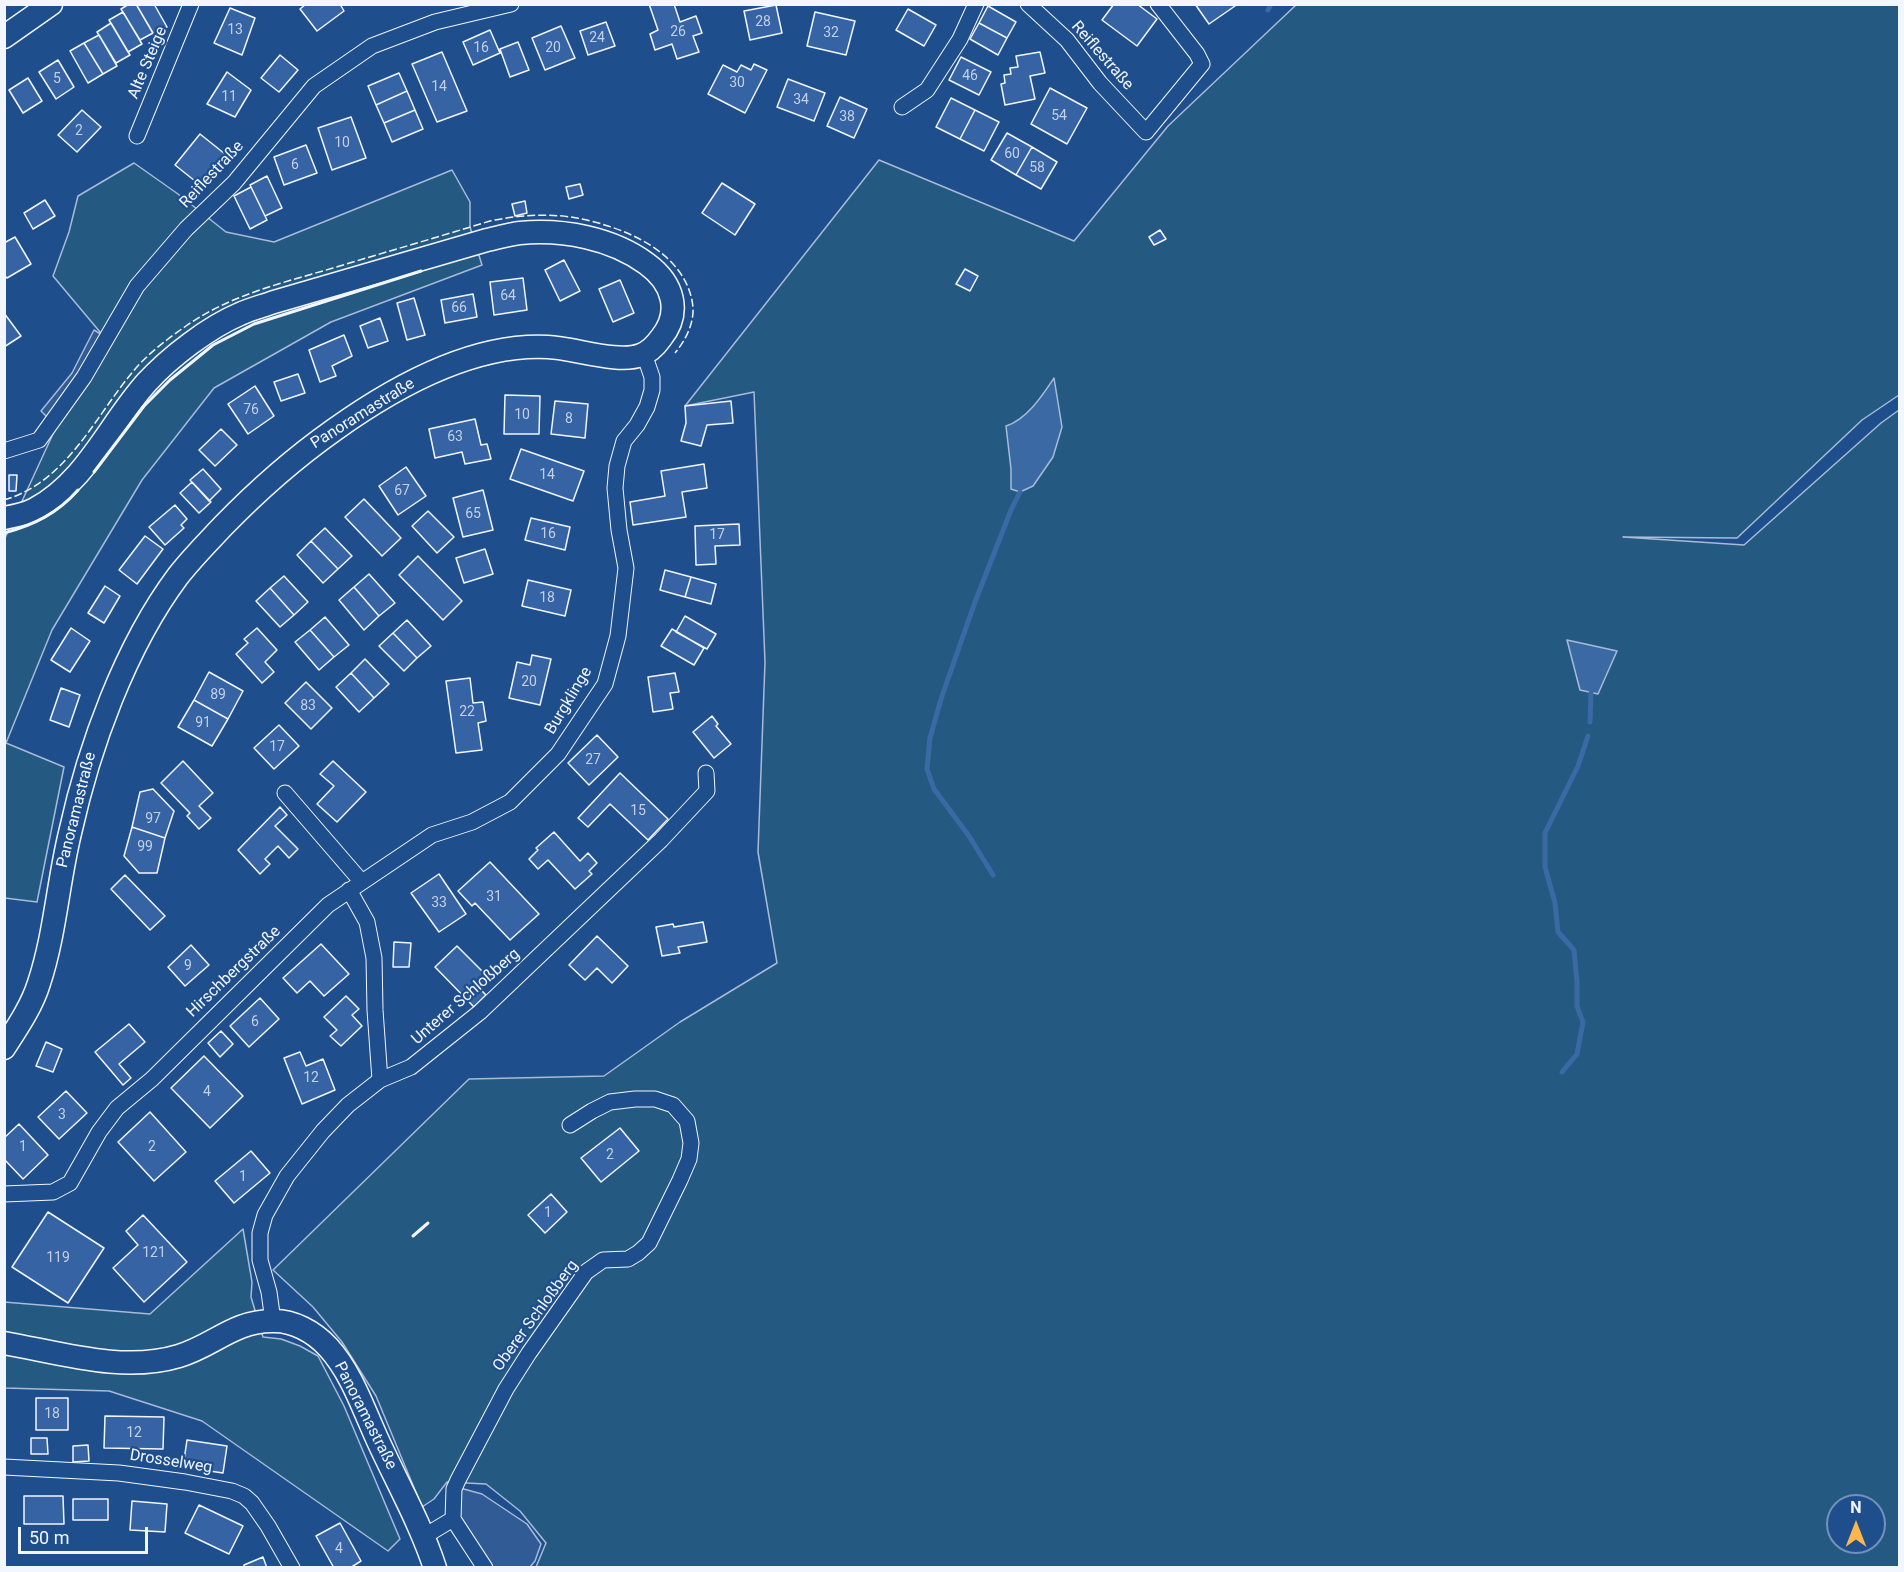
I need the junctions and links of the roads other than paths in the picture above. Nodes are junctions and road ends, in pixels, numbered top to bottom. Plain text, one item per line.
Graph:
1 (51, 4) edge
2 (191, 4) edge
3 (511, 4) edge
4 (976, 4) edge
5 (1028, 4) edge
6 (1158, 4) edge
7 (4, 37) edge
8 (902, 107) dead end
9 (137, 136) dead end
10 (644, 354) junction
11 (4, 451) edge
12 (4, 518) edge
13 (706, 773) dead end
14 (285, 793) dead end
15 (355, 886) junction
16 (4, 1048) edge
17 (380, 1080) junction
18 (570, 1125) dead end
19 (4, 1194) edge
20 (273, 1321) junction
21 (4, 1342) edge
22 (4, 1467) edge
23 (453, 1519) junction
24 (423, 1537) junction
25 (291, 1568) edge
26 (435, 1568) edge
27 (485, 1568) edge

1 - 7 main road
2 - 9 street, Alte Steige
3 - 11 street, Reiflestraße
4 - 8 street
5 - 6 street, Reiflestraße
10 - 12 main road
10 - 15 street, Burgklinge
10 - 16 main road, Panoramastraße
13 - 17 street, Unterer Schloßberg
14 - 15 street
15 - 17 street
15 - 19 street, Hirschbergstraße
17 - 20 street, Unterer Schloßberg
18 - 23 street, Oberer Schloßberg
20 - 21 main road, Panoramastraße
20 - 24 main road, Panoramastraße
22 - 25 street, Drosselweg
23 - 24 street
23 - 27 street
24 - 26 main road, Panoramastraße

